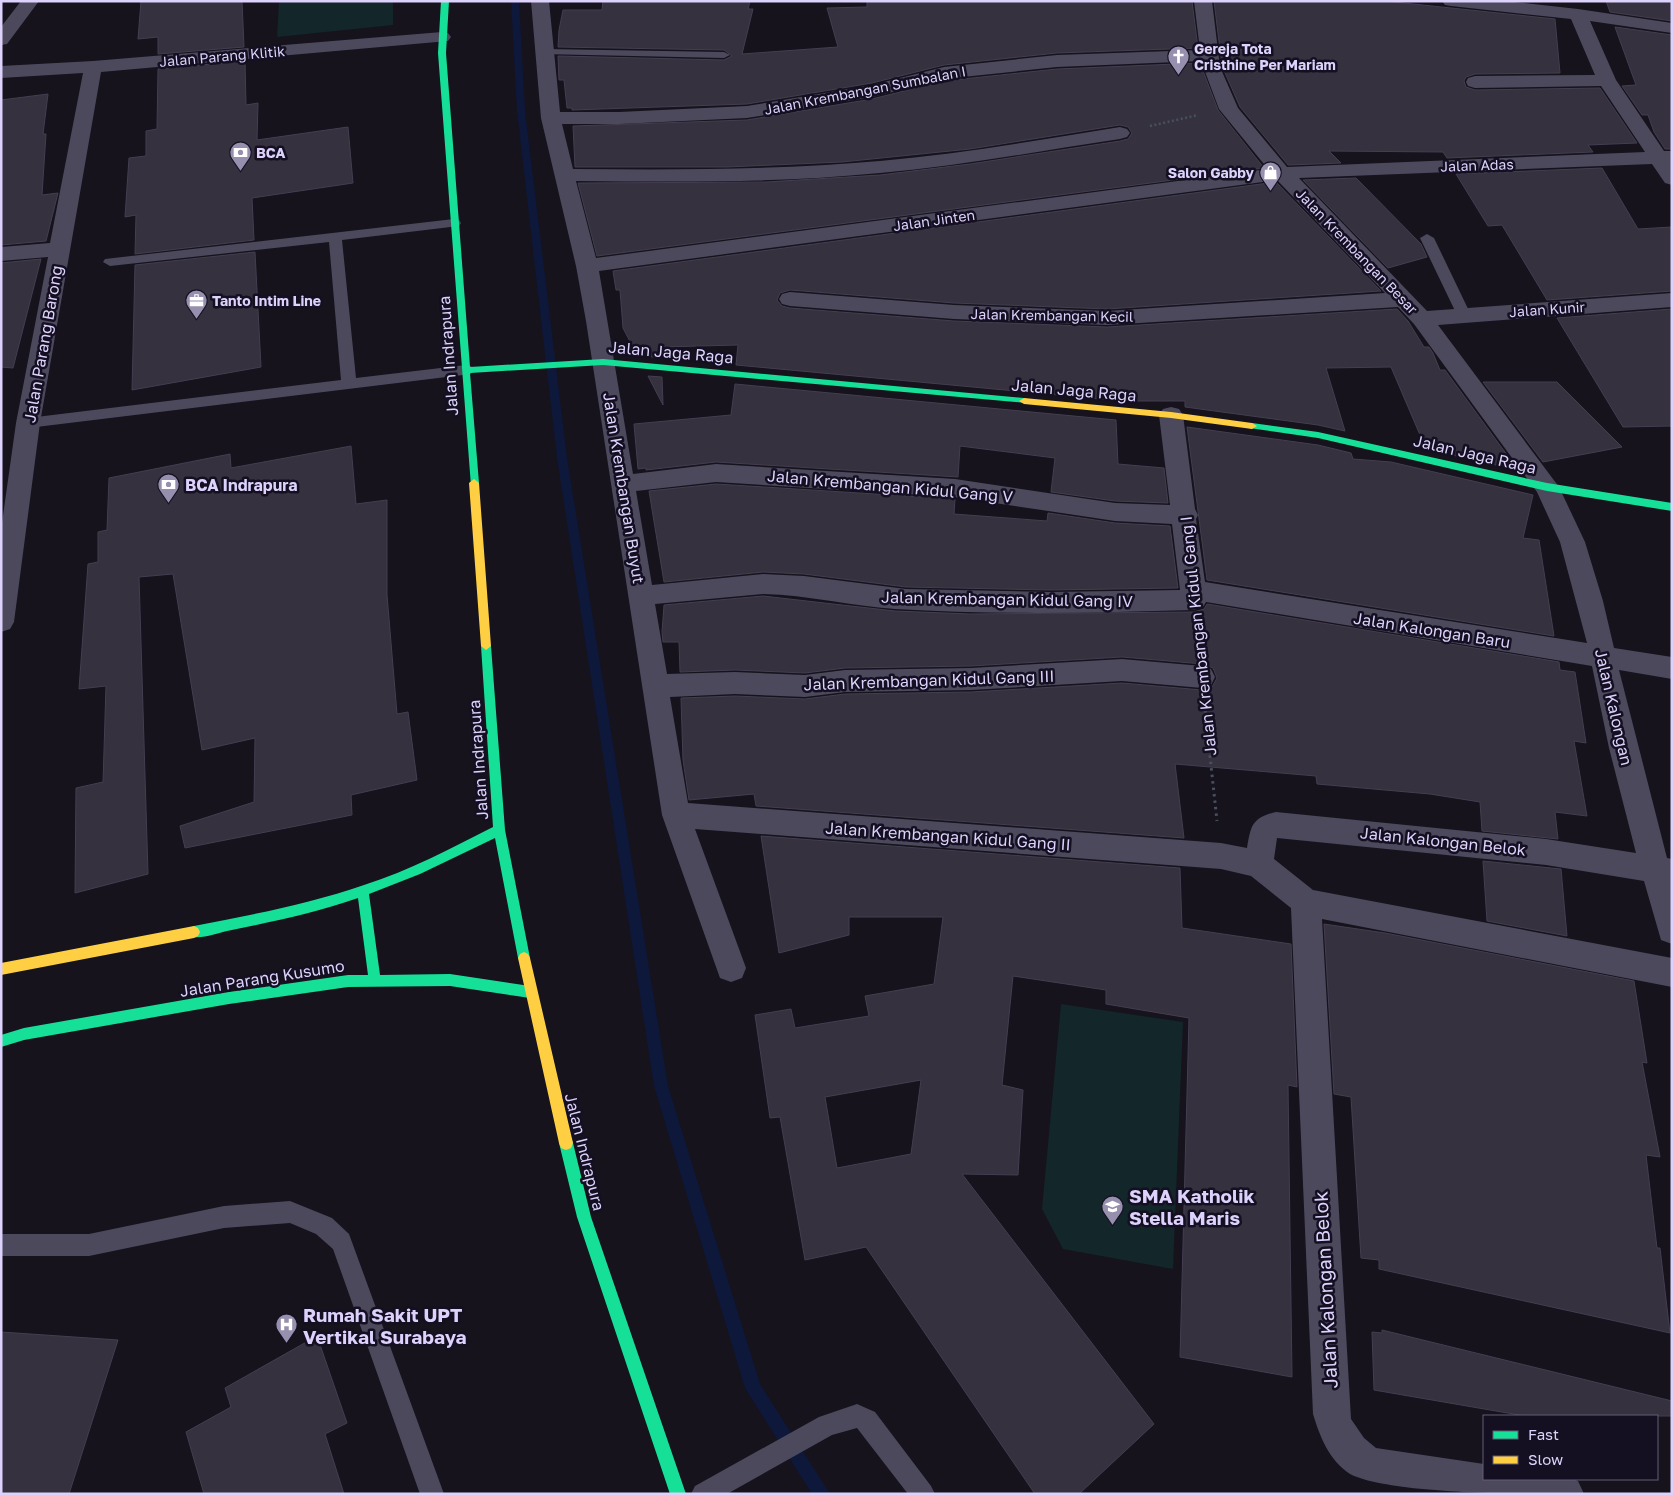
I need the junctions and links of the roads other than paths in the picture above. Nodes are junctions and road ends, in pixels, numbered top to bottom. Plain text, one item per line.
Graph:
1 (30, 1) edge
2 (445, 1) edge
3 (540, 1) edge
4 (1203, 1) edge
5 (1459, 2) edge
6 (1578, 14) junction
7 (1672, 28) edge
8 (442, 37) junction
9 (1, 40) edge
10 (545, 52) junction
11 (724, 55) dead end
12 (1209, 55) junction
13 (94, 67) junction
14 (1, 72) edge
15 (1607, 80) junction
16 (1475, 82) dead end
17 (551, 118) junction
18 (1120, 133) road end
19 (1664, 157) edge
20 (1282, 173) junction
21 (566, 175) junction
22 (1672, 179) edge
23 (454, 223) junction
24 (335, 237) junction
25 (1427, 238) dead end
26 (60, 249) junction
27 (1, 254) edge
28 (110, 262) dead end
29 (587, 266) junction
30 (790, 299) dead end
31 (1404, 299) junction
32 (1672, 300) edge
33 (1464, 316) junction
34 (1422, 319) junction
35 (603, 362) junction
36 (466, 370) junction
37 (348, 384) junction
38 (1171, 415) junction
39 (28, 423) junction
40 (624, 484) junction
41 (1546, 487) junction
42 (1672, 507) edge
43 (1186, 515) junction
44 (1194, 595) junction
45 (641, 596) junction
46 (1, 622) edge
47 (1602, 658) junction
48 (1672, 668) edge
49 (1202, 677) road end
50 (656, 686) junction
51 (676, 815) junction
52 (499, 830) junction
53 (1259, 864) junction
54 (1664, 870) edge
55 (363, 891) junction
56 (1306, 902) junction
57 (1672, 930) edge
58 (731, 968) dead end
59 (1, 969) edge
60 (1672, 973) edge
61 (375, 981) junction
62 (530, 992) junction
63 (1, 1041) edge
64 (1, 1246) edge
65 (432, 1494) edge
66 (678, 1494) edge
67 (703, 1494) edge
68 (923, 1494) edge
69 (1565, 1494) edge

1 - 9 street
2 - 8 street, Jalan Indrapura
3 - 10 street, Jalan Krembangan Buyut
4 - 12 street, Jalan Krembangan Besar
5 - 6 street
6 - 7 street
6 - 15 street
8 - 13 street, Jalan Parang Klitik
8 - 23 street, Jalan Indrapura
10 - 11 lane
10 - 17 street, Jalan Krembangan Buyut
12 - 17 street, Jalan Krembangan Sumbalan I
12 - 20 street, Jalan Krembangan Besar
13 - 14 street, Jalan Parang Klitik
13 - 26 street, Jalan Parang Barong
15 - 16 street
15 - 19 street
17 - 21 street, Jalan Krembangan Buyut
18 - 21 street
19 - 20 street, Jalan Adas
19 - 22 street
20 - 29 street, Jalan Jinten
20 - 31 street, Jalan Krembangan Besar
21 - 29 street, Jalan Krembangan Buyut
23 - 24 lane
23 - 36 street, Jalan Indrapura
24 - 28 lane
24 - 37 lane
25 - 33 lane
26 - 27 street
26 - 39 street, Jalan Parang Barong
29 - 35 street, Jalan Krembangan Buyut
30 - 31 street, Jalan Krembangan Kecil
31 - 34 street, Jalan Krembangan Besar
32 - 33 street, Jalan Kunir
33 - 34 street, Jalan Kunir
34 - 41 street, Jalan Krembangan Besar
35 - 36 street, Jalan Jaga Raga
35 - 38 street, Jalan Jaga Raga
35 - 40 street, Jalan Krembangan Buyut
36 - 37 lane
36 - 52 street, Jalan Indrapura
37 - 39 lane
38 - 41 street, Jalan Jaga Raga
38 - 43 street, Jalan Krembangan Kidul Gang I
39 - 46 street, Jalan Parang Barong
40 - 43 street, Jalan Krembangan Kidul Gang V
40 - 45 street, Jalan Krembangan Buyut
41 - 42 street, Jalan Jaga Raga
41 - 47 street, Jalan Kalongan
43 - 44 street, Jalan Krembangan Kidul Gang I
44 - 45 street, Jalan Krembangan Kidul Gang IV
44 - 47 street, Jalan Kalongan Baru
45 - 50 street, Jalan Krembangan Buyut
47 - 48 street, Jalan Kalongan Baru
47 - 54 street, Jalan Kalongan
49 - 50 street, Jalan Krembangan Kidul Gang III
50 - 51 street, Jalan Krembangan Buyut
51 - 53 street, Jalan Krembangan Kidul Gang II
51 - 58 street, Jalan Krembangan Buyut
52 - 55 street
52 - 62 street, Jalan Indrapura
53 - 54 street, Jalan Kalongan Belok
53 - 56 street
54 - 57 street, Jalan Kalongan
55 - 59 street
55 - 61 street
56 - 60 street
56 - 69 street, Jalan Kalongan Belok
61 - 62 street, Jalan Parang Kusumo
61 - 63 street, Jalan Parang Kusumo
62 - 66 street, Jalan Indrapura
64 - 65 lane
67 - 68 lane

